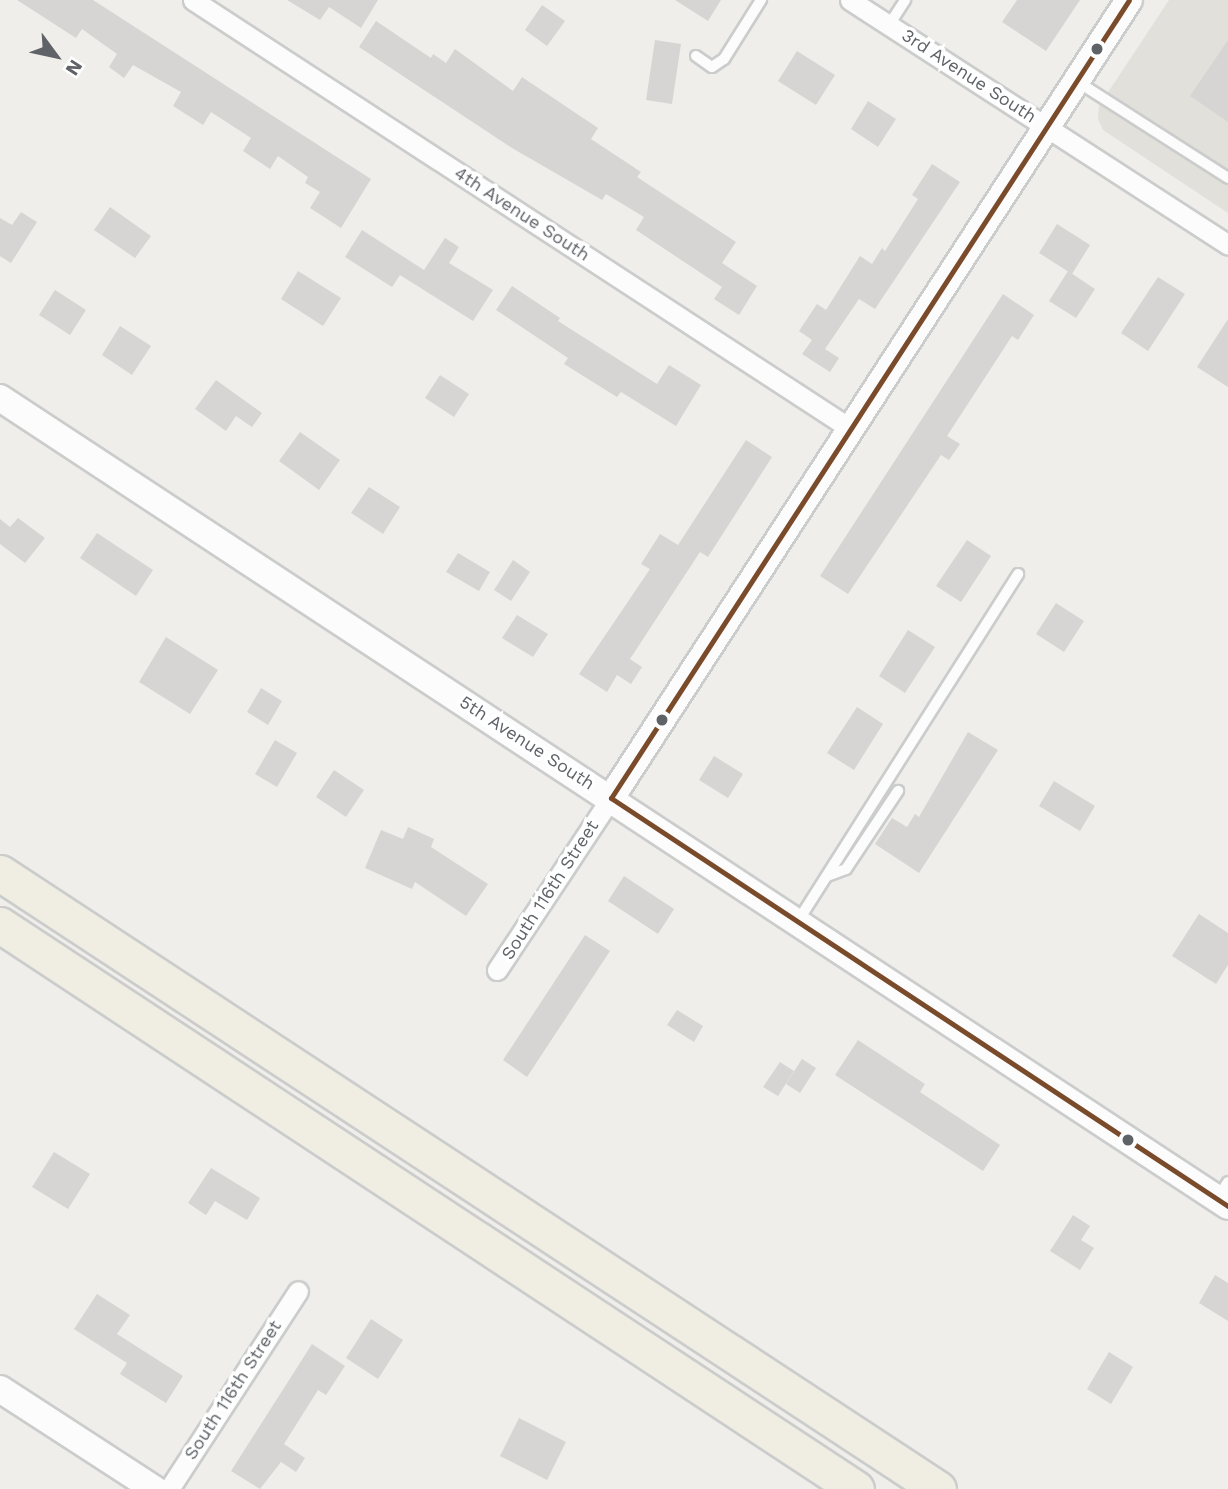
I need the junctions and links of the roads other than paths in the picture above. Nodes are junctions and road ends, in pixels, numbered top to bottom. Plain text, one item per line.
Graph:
1 (193, 0) edge
2 (761, 0) edge
3 (850, 0) edge
4 (905, 0) edge
5 (1129, 0) edge
6 (889, 25) junction
7 (696, 56) dead end
8 (1076, 80) junction
9 (1046, 126) junction
10 (1228, 178) edge
11 (1228, 245) edge
12 (0, 398) edge
13 (851, 429) junction
14 (1018, 574) dead end
15 (898, 791) dead end
16 (611, 798) junction
17 (0, 873) edge
18 (826, 877) junction
19 (797, 921) junction
20 (0, 925) edge
21 (497, 970) dead end
22 (1224, 1196) edge
23 (298, 1291) dead end
24 (0, 1389) edge
25 (153, 1489) edge
26 (169, 1489) edge
27 (856, 1489) edge
28 (938, 1489) edge

1 - 13 street, 4th Avenue South
2 - 7 lane
3 - 6 street, 3rd Avenue South
4 - 6 lane
5 - 8 street, South 116th Street
6 - 9 street, 3rd Avenue South
8 - 9 street, South 116th Street
8 - 10 lane
9 - 11 street, 3rd Avenue South
9 - 13 street, South 116th Street
12 - 16 street, 5th Avenue South
13 - 16 street, South 116th Street
14 - 18 lane
15 - 18 lane
16 - 19 street, 5th Avenue South
16 - 21 street, South 116th Street
17 - 28 highway
18 - 19 lane
19 - 22 street, 5th Avenue South
20 - 27 highway
23 - 26 street, South 116th Street
24 - 25 street

